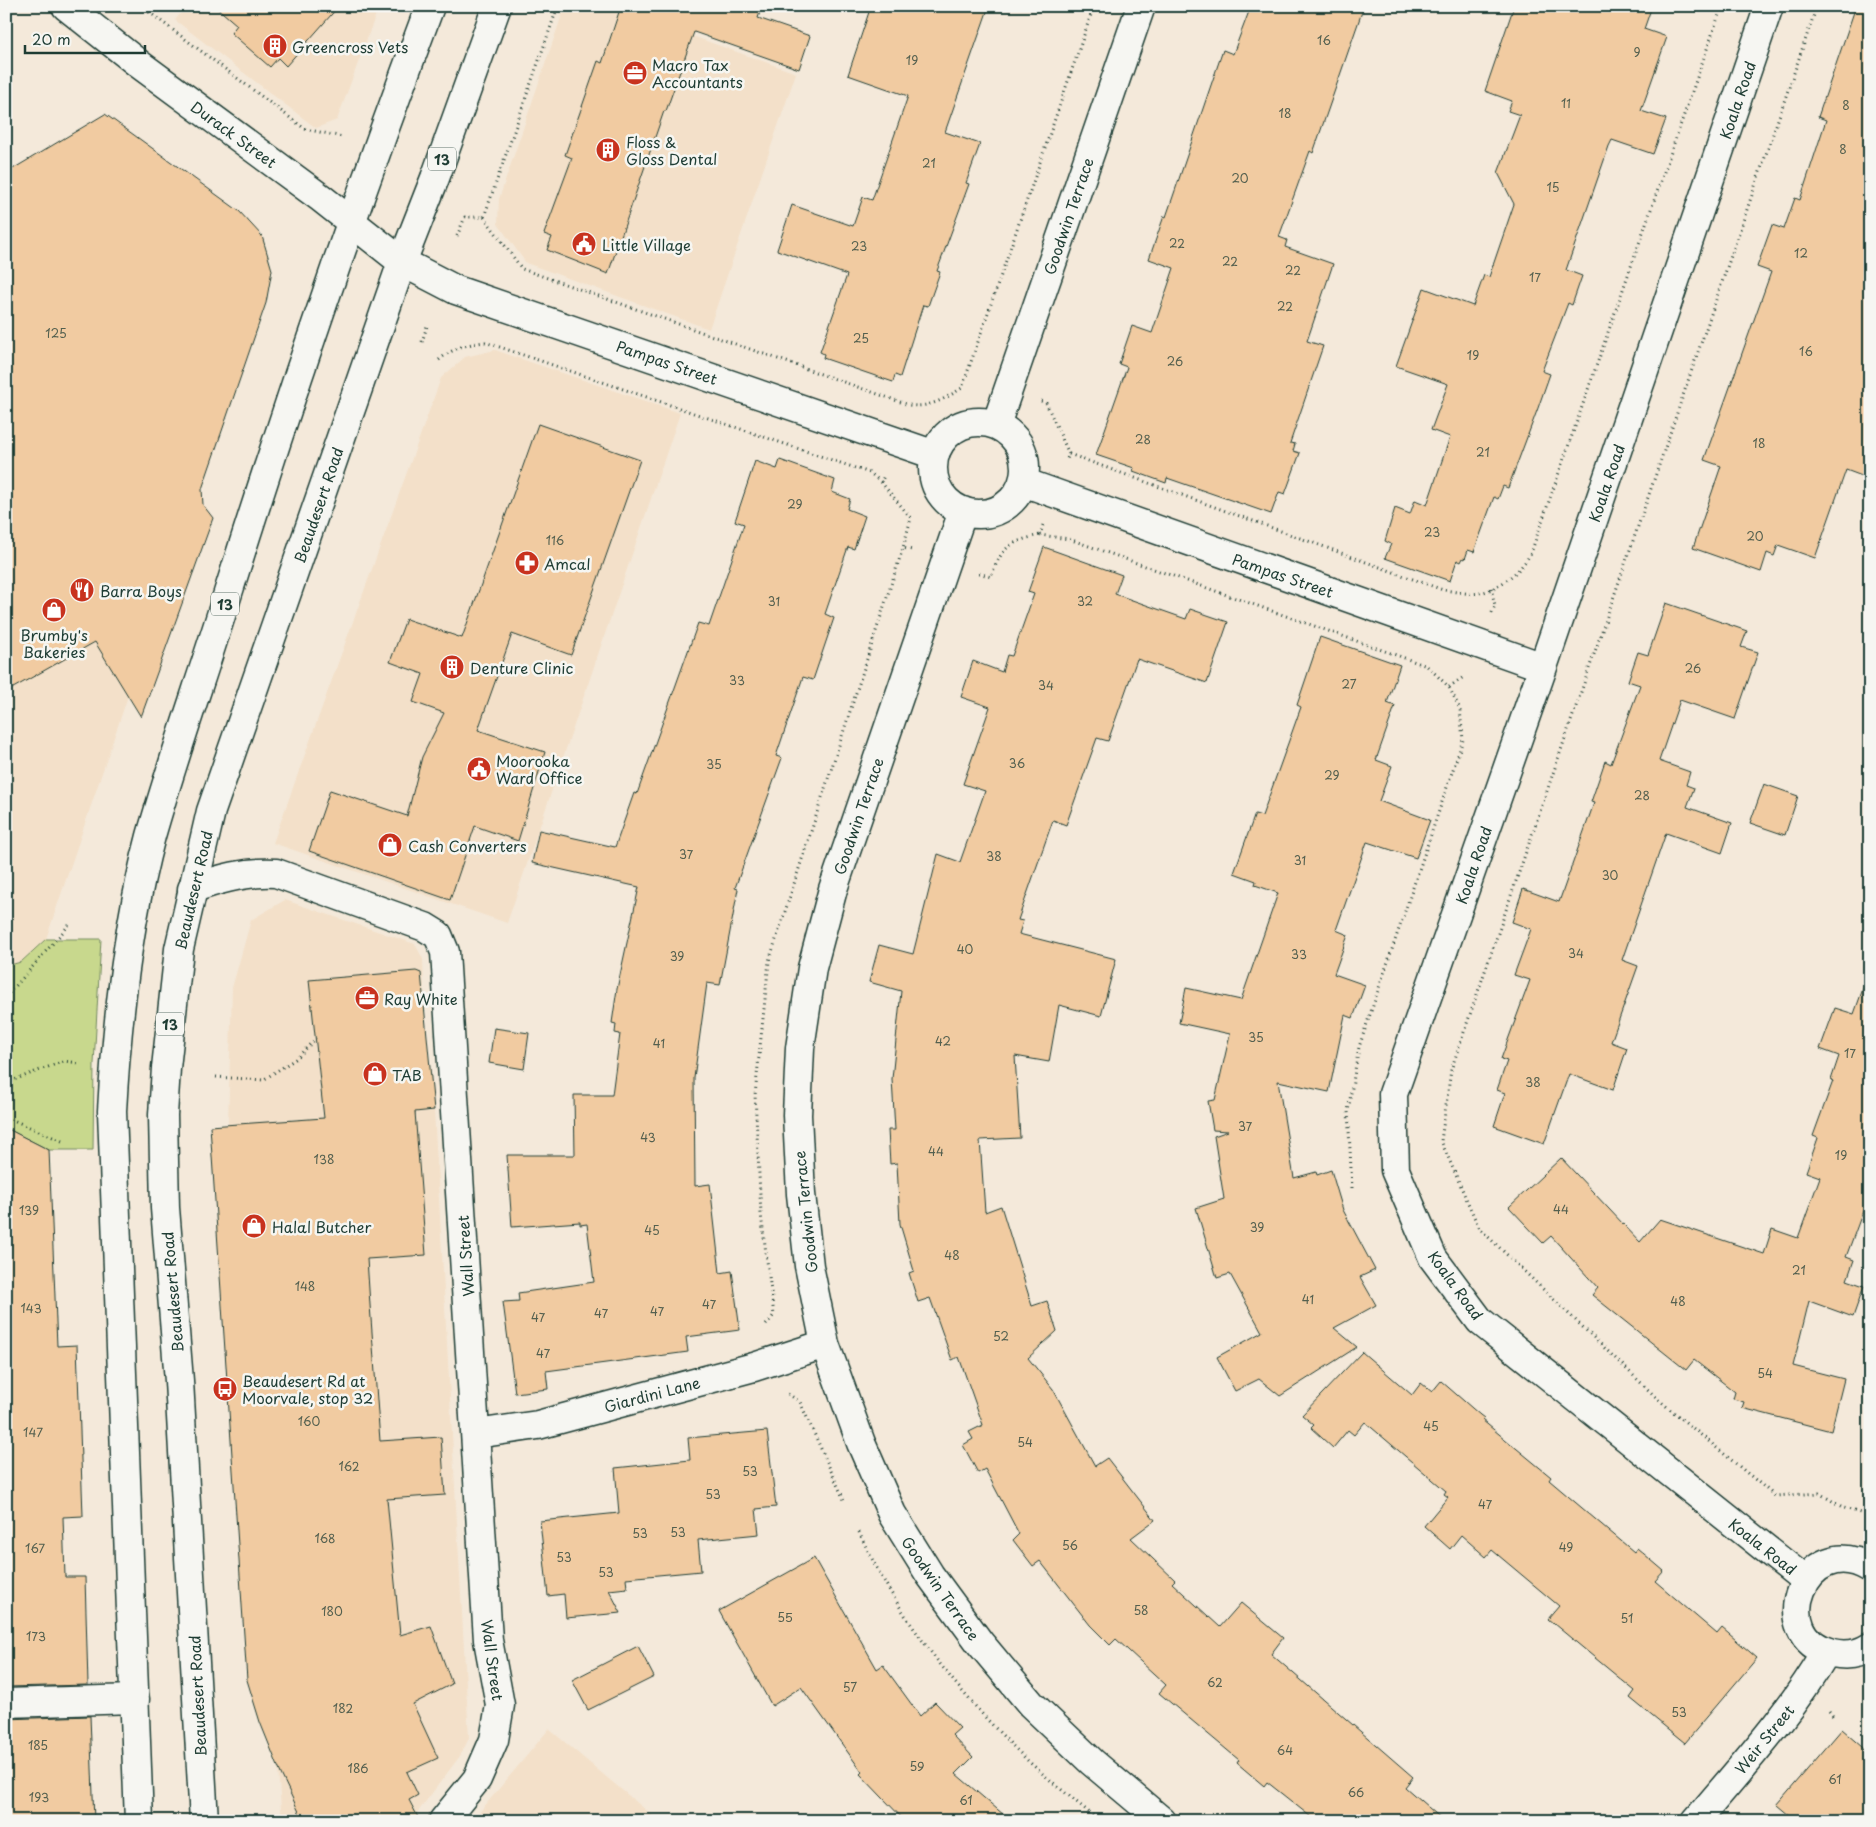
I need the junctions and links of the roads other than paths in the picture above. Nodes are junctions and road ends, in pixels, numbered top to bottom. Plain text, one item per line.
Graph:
1 (66, 6) edge
2 (430, 6) edge
3 (497, 6) edge
4 (1140, 6) edge
5 (1769, 6) edge
6 (350, 221) junction
7 (402, 262) junction
8 (996, 425) junction
9 (935, 455) junction
10 (1023, 482) junction
11 (963, 510) junction
12 (1543, 667) junction
13 (192, 889) junction
14 (825, 1344) junction
15 (476, 1434) junction
16 (1869, 1566) edge
17 (1805, 1580) junction
18 (1870, 1647) edge
19 (1826, 1652) junction
20 (135, 1699) junction
21 (6, 1703) edge
22 (139, 1821) edge
23 (204, 1821) edge
24 (443, 1821) edge
25 (1162, 1821) edge
26 (1696, 1821) edge

1 - 6 main road, Durack Street
2 - 6 main road, 13
3 - 7 main road, Beaudesert Road / 13
4 - 8 main road, Goodwin Terrace
5 - 12 main road, Koala Road
6 - 7 main road, Durack Street
6 - 20 main road, 13
7 - 9 main road, Pampas Street
7 - 13 main road, Beaudesert Road / 13
8 - 9 main road
8 - 10 main road
9 - 11 main road
10 - 11 main road
10 - 12 main road, Pampas Street
11 - 14 main road, Goodwin Terrace
12 - 17 main road, Koala Road
13 - 15 main road, Wall Street
13 - 23 main road, Beaudesert Road / 13
14 - 15 main road, Giardini Lane
14 - 25 main road, Goodwin Terrace
15 - 24 main road, Wall Street
16 - 17 main road
17 - 19 main road
18 - 19 main road
19 - 26 main road, Weir Street
20 - 21 main road
20 - 22 main road, 13

